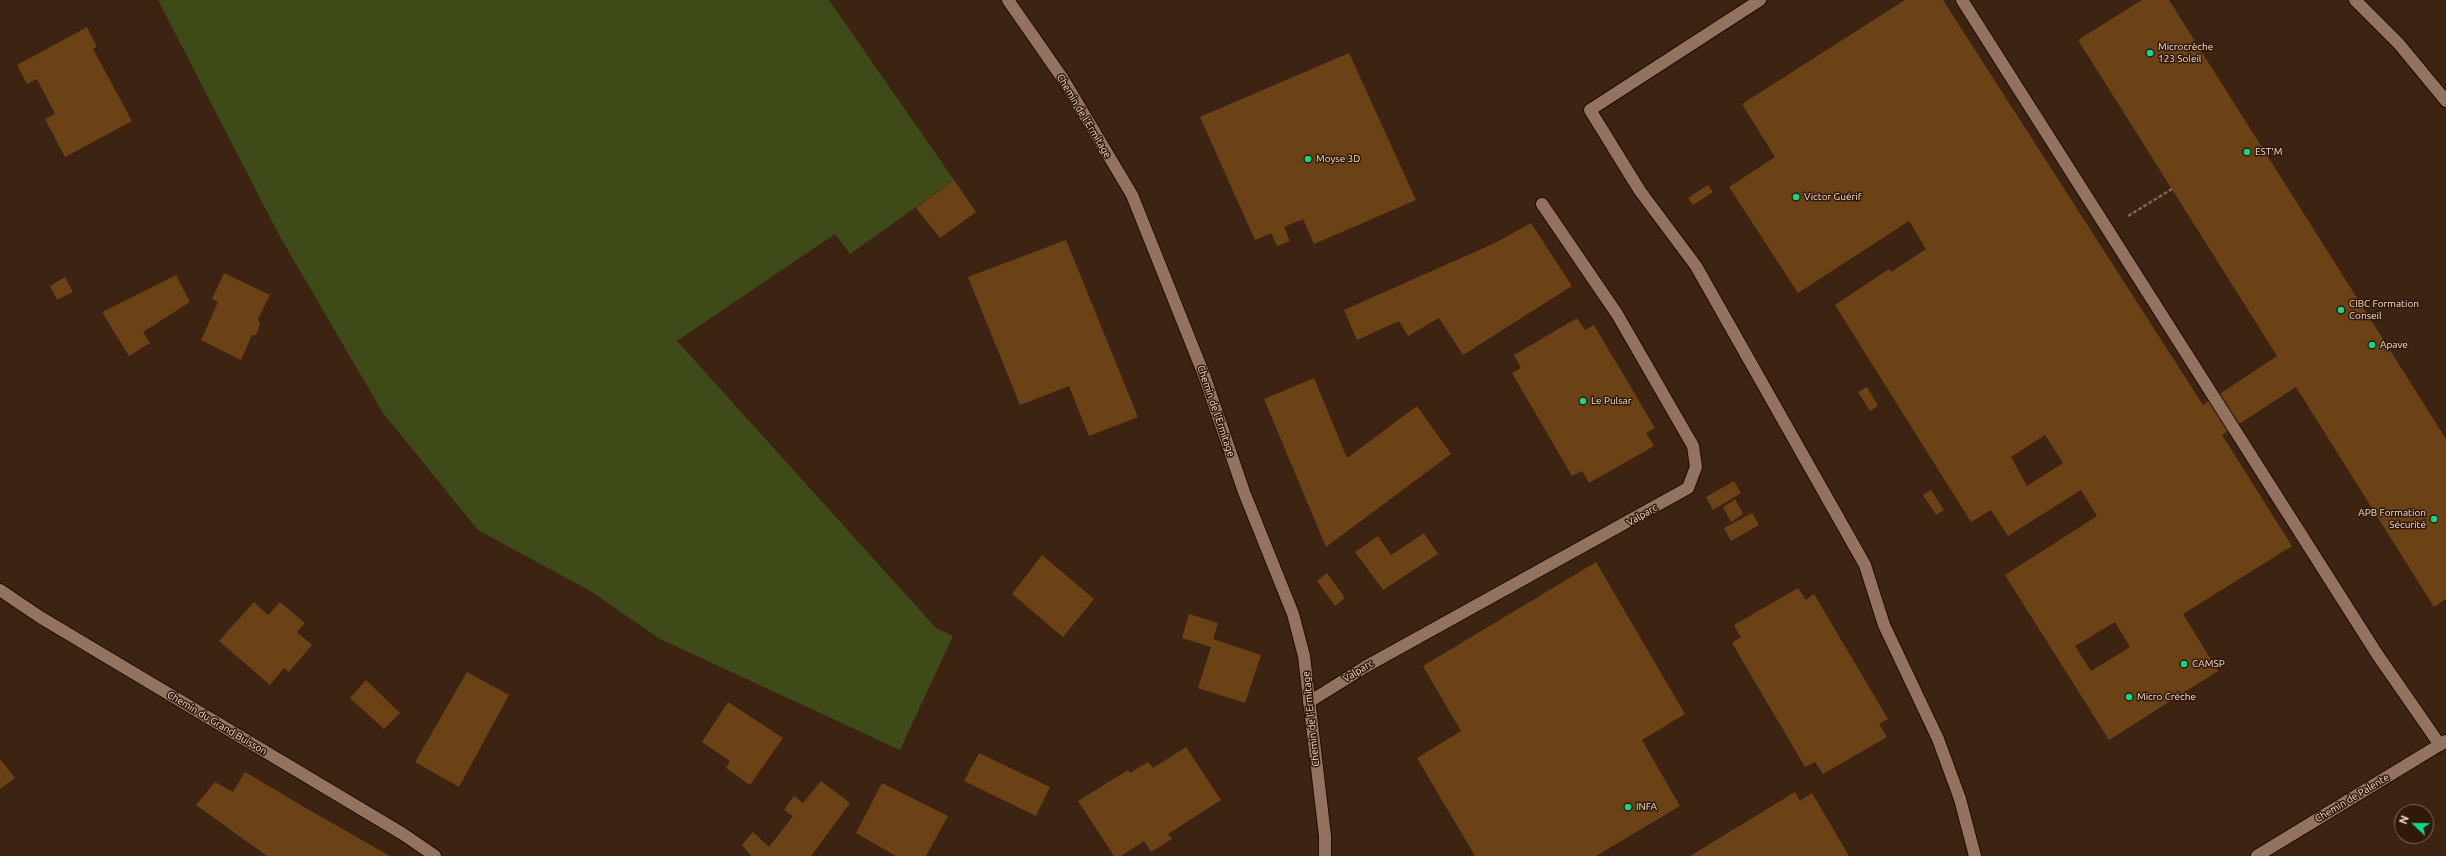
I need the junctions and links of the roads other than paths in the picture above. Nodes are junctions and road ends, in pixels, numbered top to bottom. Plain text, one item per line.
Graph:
1 (1008, 0) edge
2 (1760, 0) edge
3 (1962, 0) edge
4 (2355, 0) edge
5 (2446, 101) edge
6 (1542, 204) dead end
7 (0, 590) edge
8 (1309, 702) junction
9 (2443, 743) edge
10 (435, 856) edge
11 (1325, 856) edge
12 (1975, 856) edge
13 (2257, 856) edge

1 - 8 street, Chemin de l'Ermitage
2 - 12 street
3 - 9 street
4 - 5 street
6 - 8 street, Valparc
7 - 10 street, Chemin du Grand Buisson
8 - 11 street, Chemin de l'Ermitage
9 - 13 street, Chemin de Palente

